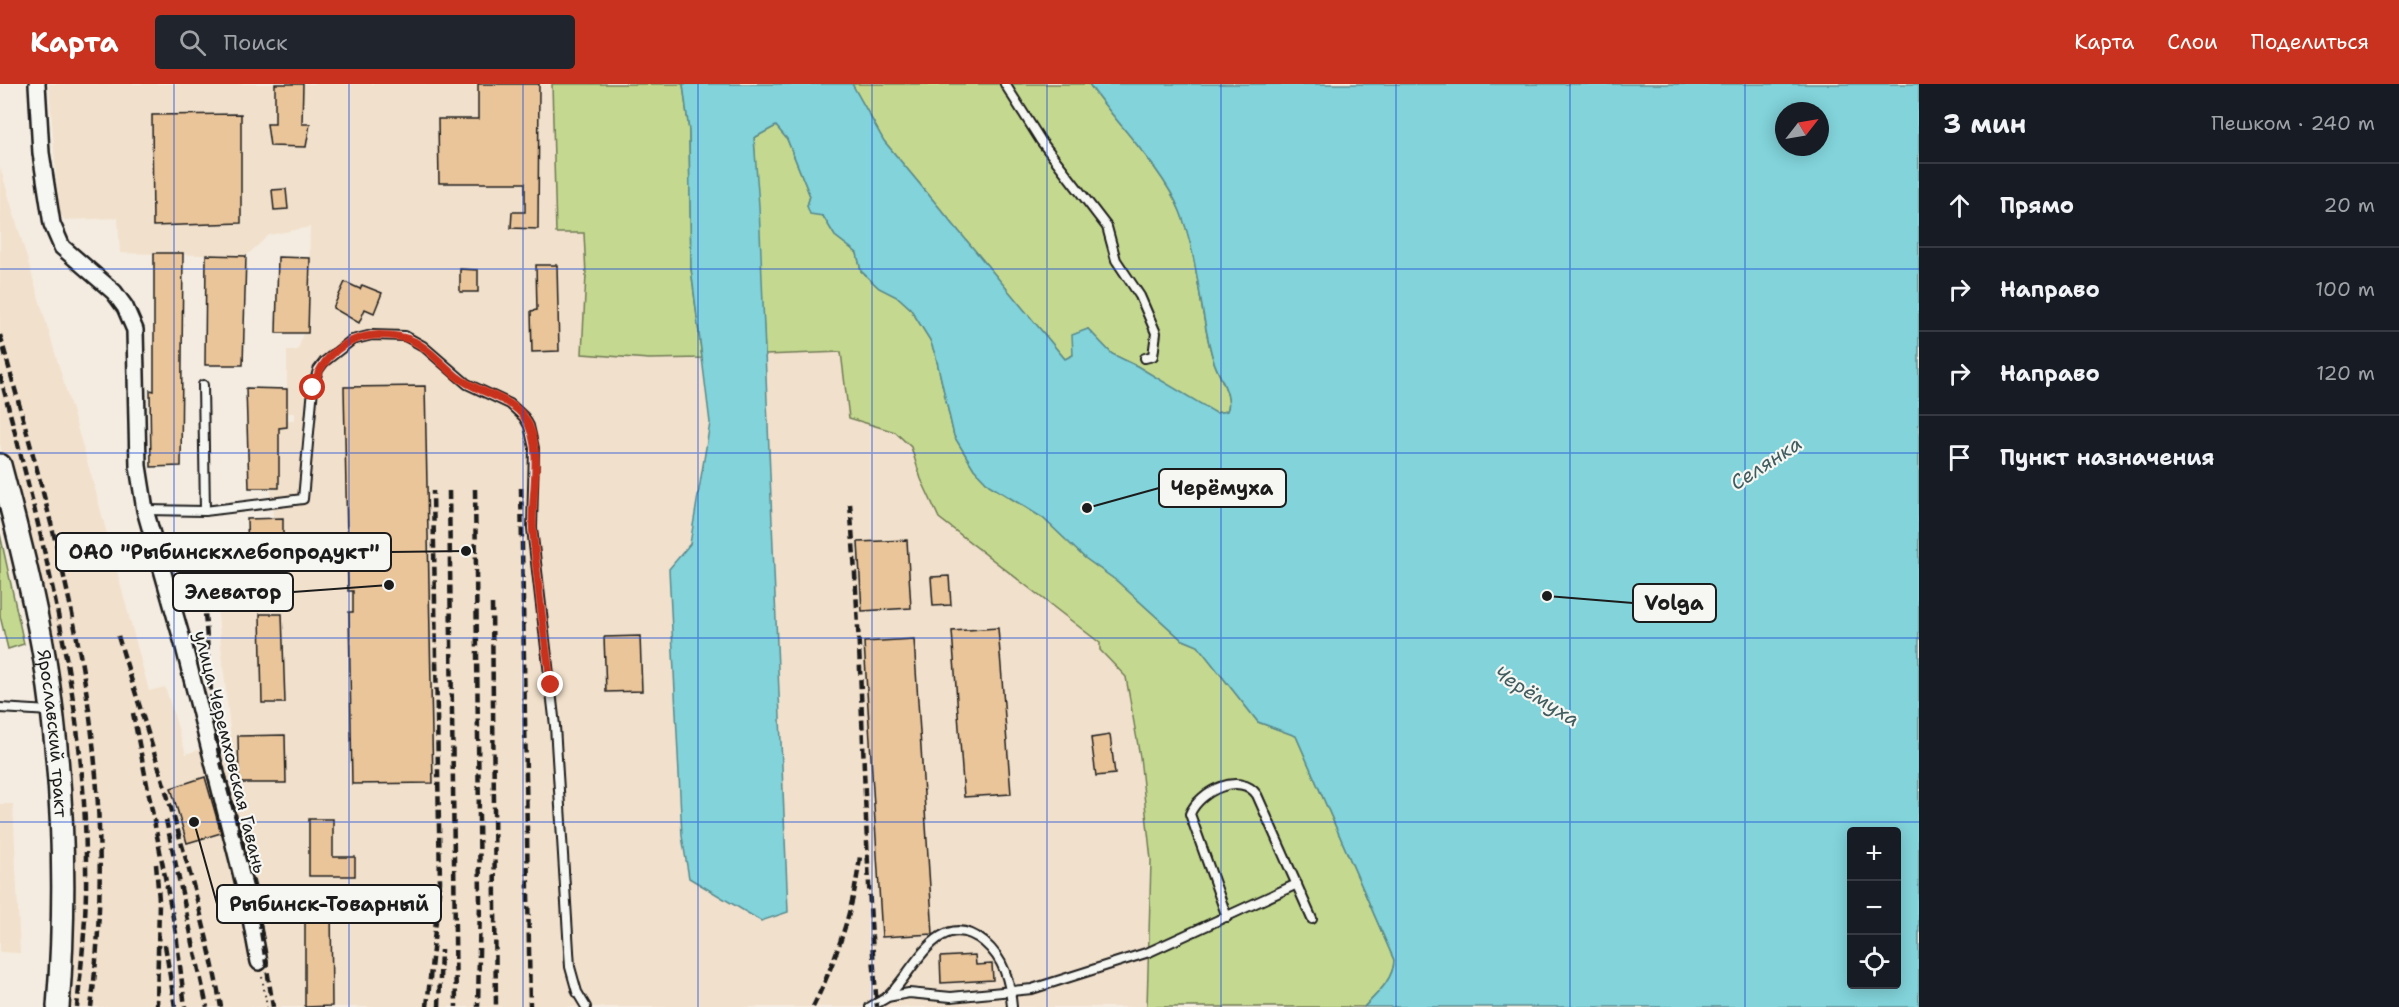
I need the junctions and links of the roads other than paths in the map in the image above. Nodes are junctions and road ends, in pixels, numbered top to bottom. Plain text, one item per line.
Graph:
1 (37, 84) edge
2 (1005, 84) edge
3 (1145, 358) dead end
4 (203, 385) dead end
5 (0, 465) edge
6 (145, 510) junction
7 (205, 511) junction
8 (0, 708) edge
9 (51, 711) junction
10 (1297, 884) junction
11 (1227, 917) junction
12 (1312, 919) dead end
13 (259, 962) road end
14 (1010, 992) junction
15 (887, 997) junction
16 (58, 1007) edge
17 (586, 1007) edge
18 (870, 1007) edge
19 (1012, 1007) edge

1 - 6 street, улица Черемховская Гавань
2 - 3 lane
4 - 7 lane
5 - 9 street, Ярославский тракт
6 - 7 lane
6 - 13 street, улица Черемховская Гавань
7 - 17 lane
8 - 9 lane
9 - 16 street, Ярославский тракт
10 - 11 lane
10 - 11 lane
10 - 12 lane
11 - 14 lane
14 - 15 lane
14 - 15 lane
14 - 19 lane
15 - 18 lane

